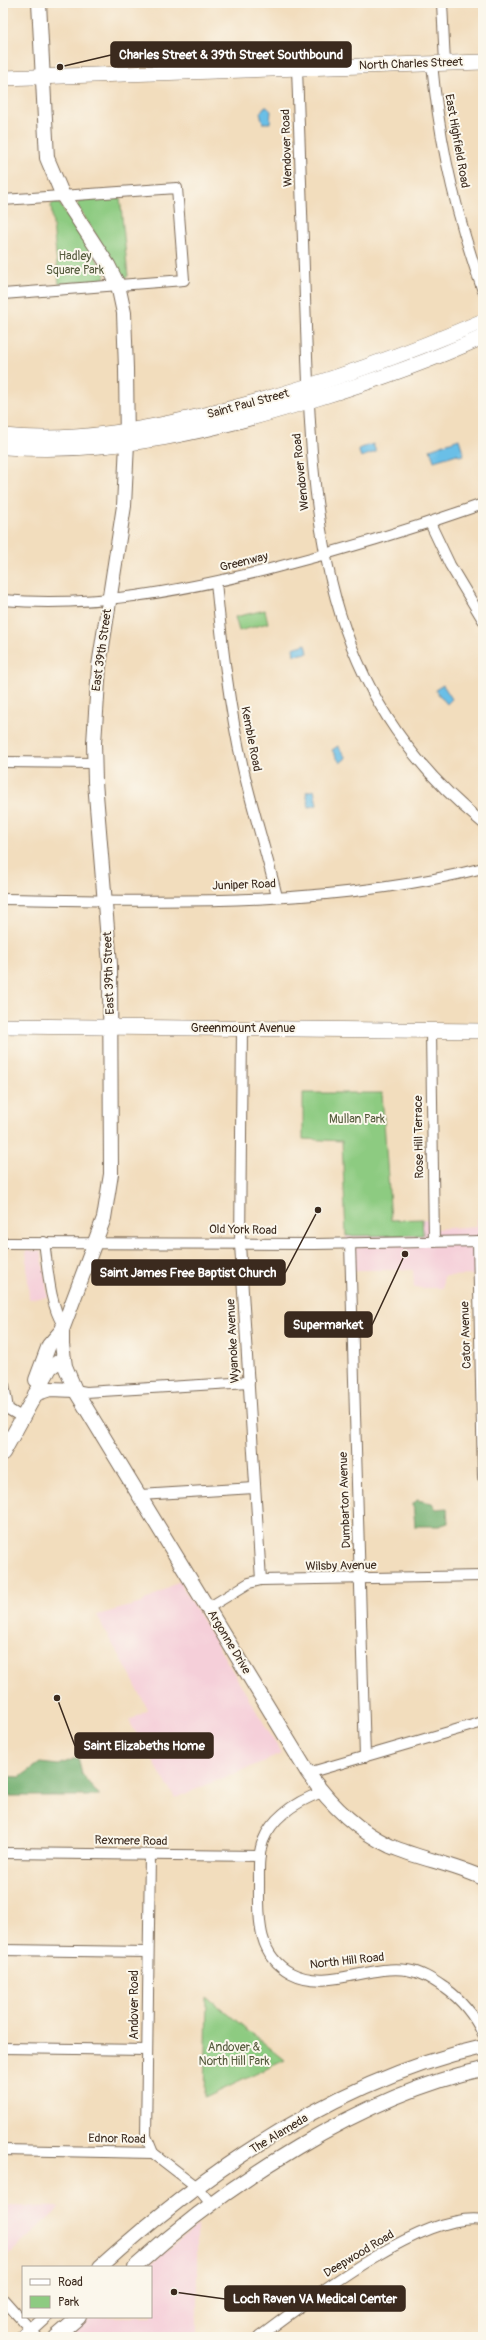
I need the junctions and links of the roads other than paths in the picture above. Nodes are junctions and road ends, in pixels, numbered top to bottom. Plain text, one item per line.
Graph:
1 (39, 3) edge
2 (442, 3) edge
3 (483, 62) edge
4 (438, 63) junction
5 (297, 68) junction
6 (42, 77) junction
7 (3, 78) edge
8 (63, 196) junction
9 (3, 200) edge
10 (118, 285) junction
11 (483, 291) edge
12 (3, 294) edge
13 (483, 322) edge
14 (483, 337) edge
15 (308, 395) junction
16 (3, 436) edge
17 (127, 437) junction
18 (3, 446) edge
19 (483, 504) edge
20 (430, 523) junction
21 (325, 555) junction
22 (216, 582) junction
23 (110, 598) junction
24 (3, 600) edge
25 (483, 620) edge
26 (3, 762) edge
27 (94, 763) junction
28 (483, 823) edge
29 (483, 868) edge
30 (278, 897) junction
31 (3, 899) edge
32 (106, 900) junction
33 (3, 1026) edge
34 (111, 1027) junction
35 (242, 1028) junction
36 (431, 1030) junction
37 (483, 1031) edge
38 (480, 1241) edge
39 (3, 1242) edge
40 (44, 1242) junction
41 (95, 1242) junction
42 (434, 1242) junction
43 (350, 1243) junction
44 (240, 1244) junction
45 (63, 1328) junction
46 (63, 1358) junction
47 (3, 1378) edge
48 (248, 1382) junction
49 (482, 1382) edge
50 (75, 1390) junction
51 (35, 1394) junction
52 (23, 1418) junction
53 (3, 1453) edge
54 (483, 1477) edge
55 (254, 1488) junction
56 (140, 1495) junction
57 (483, 1576) edge
58 (360, 1579) junction
59 (261, 1580) junction
60 (208, 1608) junction
61 (483, 1722) edge
62 (365, 1757) junction
63 (308, 1773) junction
64 (322, 1792) junction
65 (3, 1853) edge
66 (150, 1855) junction
67 (260, 1856) junction
68 (483, 1878) edge
69 (3, 1950) edge
70 (147, 1952) junction
71 (483, 2034) edge
72 (483, 2047) edge
73 (3, 2048) edge
74 (147, 2050) junction
75 (483, 2069) edge
76 (3, 2150) edge
77 (153, 2152) junction
78 (197, 2187) junction
79 (212, 2204) junction
80 (483, 2220) edge
81 (101, 2266) edge
82 (136, 2266) edge
83 (3, 2299) edge
84 (44, 2318) edge
85 (78, 2318) edge
86 (30, 2335) edge
87 (56, 2337) edge
88 (259, 2337) edge

1 - 6 main road, East 39th Street
2 - 4 street, East Highfield Road
3 - 4 main road, North Charles Street
4 - 5 main road, North Charles Street
4 - 11 street, East Highfield Road
5 - 6 main road, North Charles Street
5 - 15 street, Wendover Road
6 - 7 main road, North Charles Street
6 - 8 main road, East 39th Street
8 - 9 street
8 - 10 main road, East 39th Street
8 - 10 street
10 - 12 street
10 - 17 main road, East 39th Street
13 - 15 main road, Saint Paul Street
14 - 15 main road, Saint Paul Street
15 - 17 main road, Saint Paul Street
15 - 21 street, Wendover Road
16 - 17 main road, Saint Paul Street
17 - 18 main road, Saint Paul Street
17 - 23 main road, East 39th Street
19 - 20 street, Greenway
20 - 21 street, Greenway
20 - 25 street
21 - 22 street, Greenway
21 - 28 street, Wendover Road
22 - 23 street, Greenway
22 - 30 street, Kemble Road
23 - 24 street, Greenway
23 - 27 main road, East 39th Street
26 - 27 street
27 - 32 main road, East 39th Street
29 - 30 street, Juniper Road
30 - 32 street, Juniper Road
31 - 32 street, Juniper Road
32 - 34 main road, East 39th Street
33 - 34 main road, Greenmount Avenue
34 - 35 main road, Greenmount Avenue
34 - 41 main road, East 39th Street
35 - 36 main road, Greenmount Avenue
35 - 44 street, Wyanoke Avenue
36 - 37 main road, Greenmount Avenue
36 - 42 street, Rose Hill Terrace
38 - 42 street, Old York Road
38 - 49 street, Cator Avenue
39 - 40 street, Old York Road
40 - 41 street, Old York Road
40 - 45 street
41 - 44 street, Old York Road
41 - 45 main road, East 39th Street
42 - 43 street, Old York Road
43 - 44 street, Old York Road
43 - 58 street, Dumbarton Avenue
44 - 48 street, Wyanoke Avenue
45 - 46 main road, Argonne Drive
45 - 51 main road
46 - 50 main road, Argonne Drive
46 - 51 main road
47 - 52 street
48 - 50 street
48 - 55 street, Wyanoke Avenue
49 - 54 street, Cator Avenue
50 - 51 main road
50 - 56 main road, Argonne Drive
51 - 52 main road
52 - 53 main road
55 - 56 street
55 - 59 street, Wyanoke Avenue
56 - 60 main road, Argonne Drive
57 - 58 street, Wilsby Avenue
58 - 59 street, Wilsby Avenue
58 - 62 street, Dumbarton Avenue
59 - 60 street, Wilsby Avenue
60 - 63 main road, Argonne Drive
61 - 62 street
62 - 63 street
63 - 64 main road, Argonne Drive
64 - 67 street, North Hill Road
64 - 68 main road, Argonne Drive
65 - 66 street, Rexmere Road
66 - 67 street, Rexmere Road
66 - 70 street, Andover Road
67 - 71 street, North Hill Road
69 - 70 street
70 - 74 street, Andover Road
72 - 78 main road, The Alameda
73 - 74 street
74 - 77 street, Andover Road
75 - 79 main road, The Alameda
76 - 77 street, Ednor Road
77 - 78 street, Ednor Road
78 - 79 street, Ednor Road
78 - 81 main road, The Alameda
79 - 82 main road, The Alameda
80 - 88 street, Deepwood Road
83 - 86 street
84 - 86 main road
85 - 87 main road

